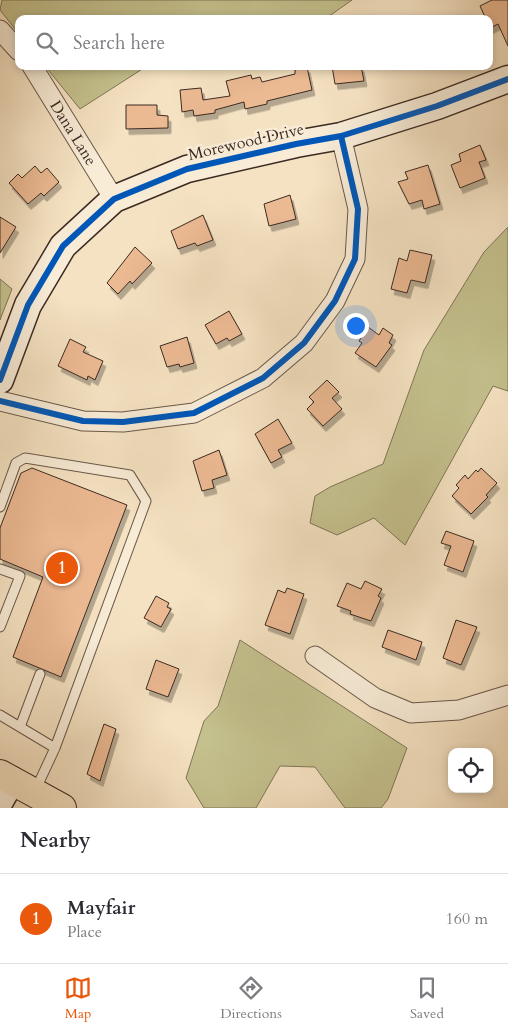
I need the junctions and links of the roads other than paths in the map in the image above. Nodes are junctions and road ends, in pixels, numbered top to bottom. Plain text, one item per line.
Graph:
1 (0, 30) edge
2 (15, 47) edge
3 (34, 70) edge
4 (508, 79) edge
5 (341, 136) junction
6 (114, 199) junction
7 (0, 380) edge
8 (0, 401) edge
9 (0, 507) edge
10 (0, 569) edge
11 (0, 627) edge
12 (315, 656) dead end
13 (40, 674) dead end
14 (508, 695) edge
15 (0, 715) edge
16 (20, 727) junction
17 (55, 748) junction
18 (12, 787) edge
19 (62, 808) edge

1 - 2 street
3 - 6 street, Dana Lane
4 - 5 street, Morewood Drive
5 - 6 street, Morewood Drive
5 - 8 street
6 - 7 street, Morewood Drive
9 - 17 lane
10 - 11 lane
12 - 14 street
13 - 16 lane
15 - 16 lane
16 - 17 lane
17 - 18 lane
18 - 19 main road

